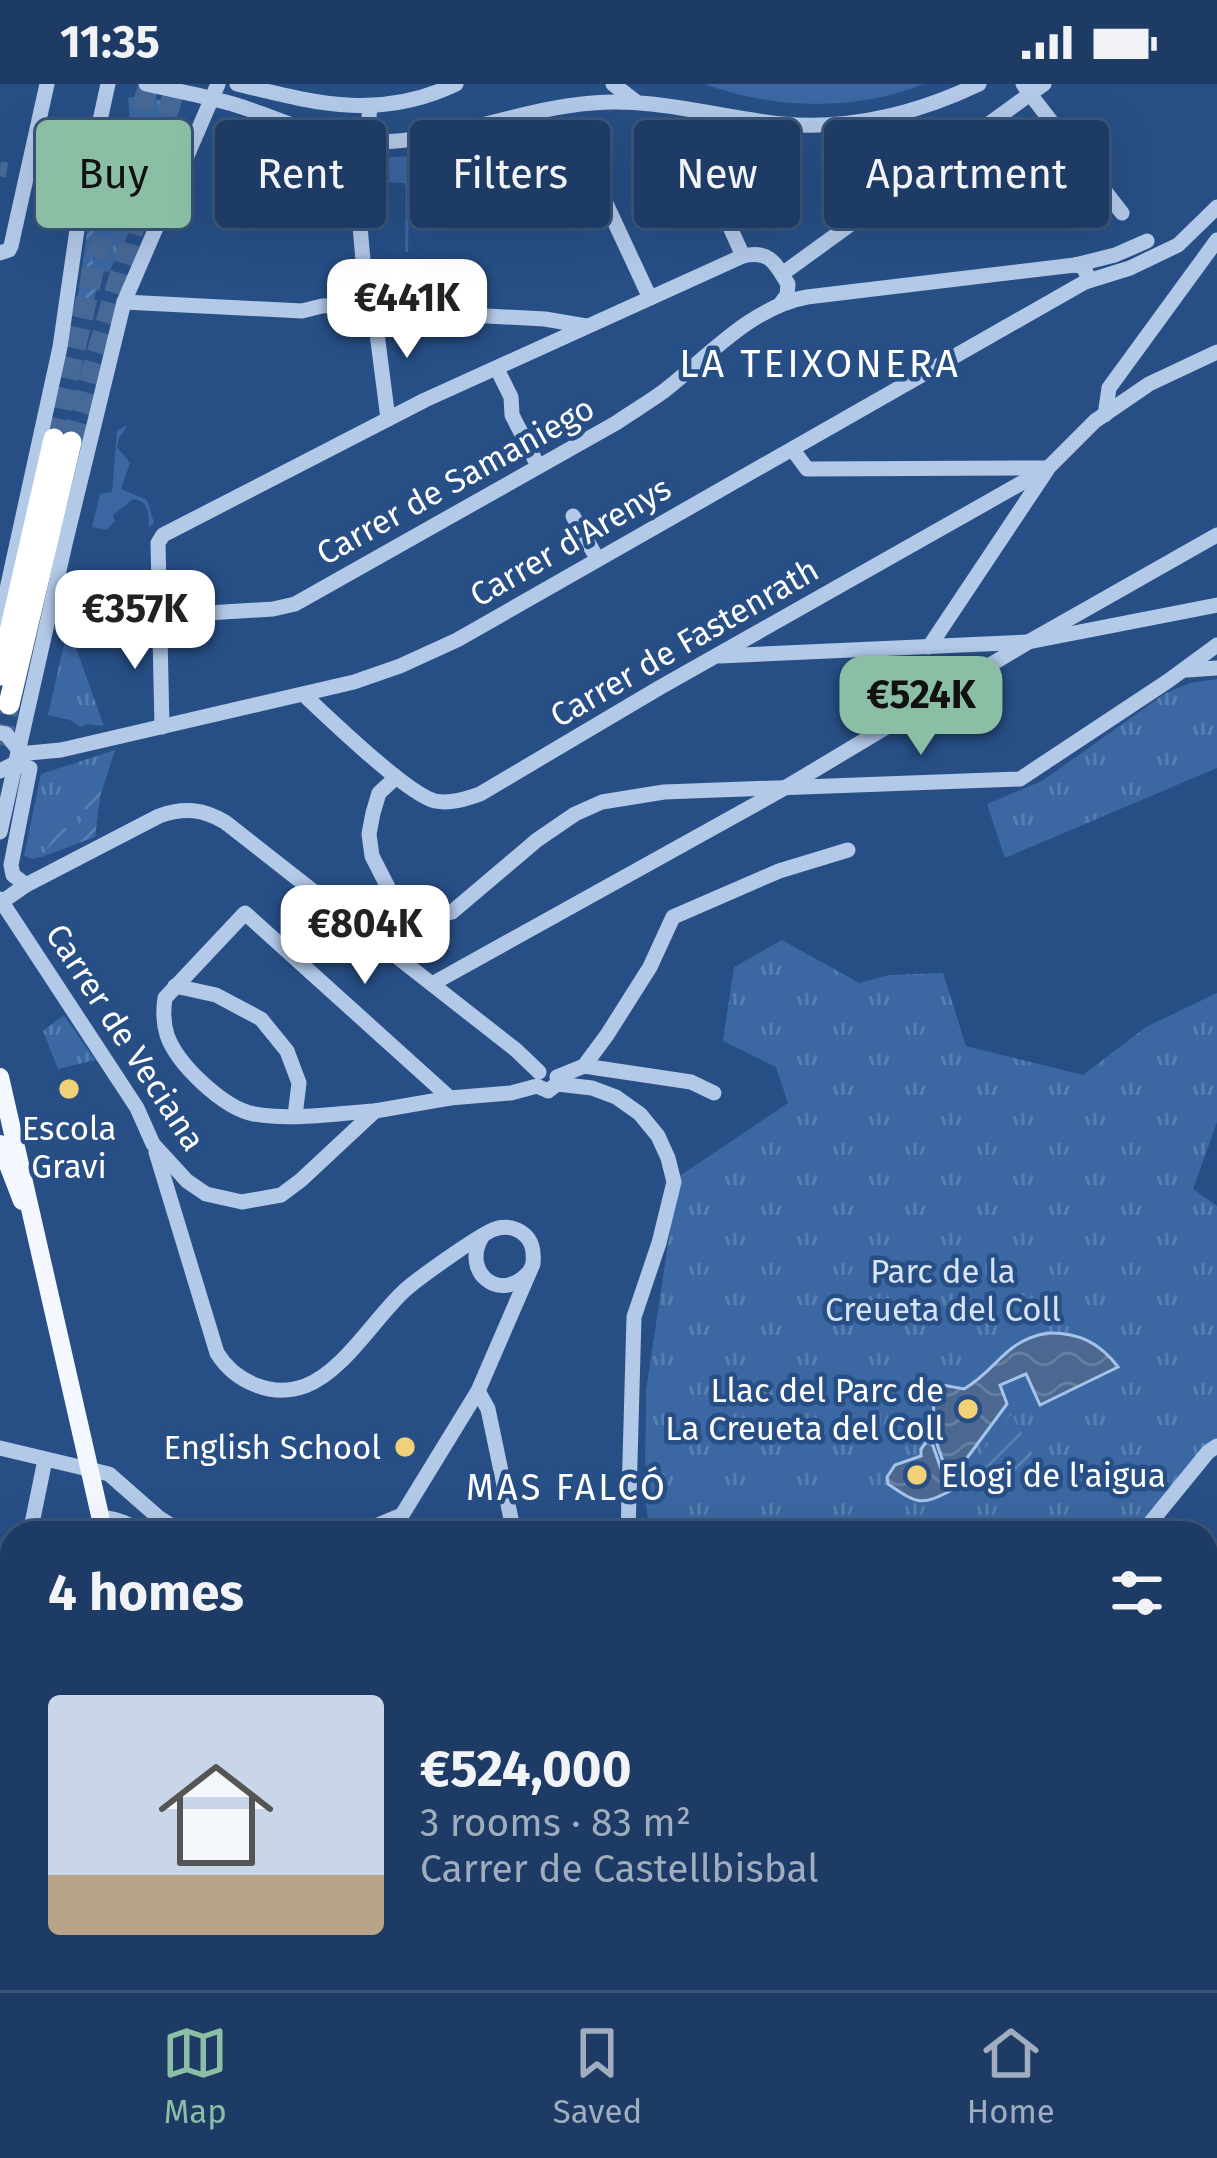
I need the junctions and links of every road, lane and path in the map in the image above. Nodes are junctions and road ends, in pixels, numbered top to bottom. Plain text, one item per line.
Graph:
1 (47, 84) edge
2 (108, 84) edge
3 (146, 84) edge
4 (237, 84) edge
5 (456, 84) edge
6 (613, 84) edge
7 (979, 84) edge
8 (1032, 87) edge
9 (215, 92) edge
10 (634, 101) junction
11 (370, 107) junction
12 (279, 120) edge
13 (368, 120) edge
14 (386, 140) edge
15 (1217, 207) edge
16 (610, 212) edge
17 (1122, 213) dead end
18 (360, 228) edge
19 (730, 228) edge
20 (7, 235) edge
21 (1217, 240) edge
22 (1147, 241) dead end
23 (740, 250) junction
24 (0, 253) edge
25 (1075, 266) junction
26 (789, 269) junction
27 (1084, 282) junction
28 (812, 297) junction
29 (650, 298) junction
30 (124, 302) junction
31 (781, 303) junction
32 (353, 305) dead end
33 (374, 310) junction
34 (586, 326) junction
35 (1217, 352) edge
36 (499, 373) dead end
37 (1100, 418) junction
38 (388, 419) junction
39 (793, 450) junction
40 (535, 460) dead end
41 (1048, 468) junction
42 (572, 519) dead end
43 (1217, 535) edge
44 (594, 553) dead end
45 (1217, 604) edge
46 (159, 616) junction
47 (0, 621) edge
48 (1028, 642) junction
49 (1217, 645) edge
50 (929, 646) junction
51 (717, 656) junction
52 (1217, 668) edge
53 (1184, 670) junction
54 (0, 675) edge
55 (304, 695) junction
56 (9, 704) dead end
57 (25, 722) junction
58 (162, 727) junction
59 (0, 733) edge
60 (45, 752) junction
61 (16, 761) edge
62 (394, 775) junction
63 (783, 789) junction
64 (0, 832) edge
65 (848, 850) dead end
66 (26, 885) junction
67 (0, 901) edge
68 (432, 984) junction
69 (175, 986) junction
70 (584, 1066) junction
71 (0, 1077) edge
72 (538, 1079) junction
73 (557, 1080) junction
74 (714, 1094) dead end
75 (450, 1098) junction
76 (375, 1111) junction
77 (295, 1116) junction
78 (0, 1144) edge
79 (153, 1144) junction
80 (32, 1226) junction
81 (482, 1237) junction
82 (530, 1271) junction
83 (478, 1390) junction
84 (1217, 1446) edge
85 (0, 1448) edge
86 (45, 1460) junction
87 (90, 1470) junction
88 (402, 1515) junction
89 (32, 1521) edge
90 (101, 1521) edge
91 (165, 1521) edge
92 (388, 1521) edge
93 (401, 1521) edge
94 (511, 1521) edge
95 (628, 1521) edge
96 (1152, 1521) edge

1 - 20 street
2 - 47 street
3 - 9 street
4 - 11 street
5 - 11 street
6 - 10 street
7 - 10 street
8 - 17 street
8 - 26 street
9 - 12 street
9 - 30 street
10 - 14 street
11 - 13 street
15 - 27 street, Carrer d'Arenys
16 - 29 street
18 - 33 street
19 - 23 street
20 - 24 street
21 - 37 street
22 - 25 street
23 - 26 street
23 - 29 street
25 - 27 street
25 - 28 street
26 - 28 street
26 - 31 street
27 - 39 street, Carrer d'Arenys
28 - 31 street
29 - 34 street
30 - 32 street
30 - 57 street
31 - 46 street, Carrer de Samaniego
33 - 34 street
33 - 38 street
34 - 38 street
35 - 37 street, Carrer de Fastenrath
36 - 40 street
37 - 41 street, Carrer de Fastenrath
38 - 46 street
39 - 41 street
39 - 55 street, Carrer d'Arenys
41 - 50 street
41 - 51 street, Carrer de Fastenrath
42 - 44 street
43 - 48 street
45 - 48 street
46 - 58 street
48 - 50 street
48 - 63 street
49 - 53 street
50 - 51 street
51 - 62 street, Carrer de Fastenrath
52 - 53 street
53 - 63 street
54 - 56 highway
55 - 58 street, Carrer d'Arenys
55 - 62 street, Carrer de Fastenrath
57 - 60 street
57 - 61 street
58 - 60 street, Carrer d'Arenys
59 - 61 street
60 - 61 street
61 - 64 street
61 - 66 street
62 - 63 street
63 - 68 street
65 - 70 street
66 - 67 street
66 - 68 street
67 - 79 street, Carrer de Veciana
68 - 72 street
69 - 75 street
69 - 77 street
69 - 77 street
70 - 73 street
70 - 74 street
71 - 80 main road
72 - 73 street
72 - 75 street
73 - 95 street
75 - 76 street
76 - 77 street
76 - 79 street, Carrer de Veciana
78 - 80 main road
79 - 81 street
80 - 87 main road
81 - 82 street
81 - 82 street
82 - 83 street
83 - 88 street
83 - 94 street
84 - 96 street
85 - 86 street
86 - 87 street
86 - 89 street
87 - 90 main road
87 - 91 street
88 - 92 street
88 - 93 street

